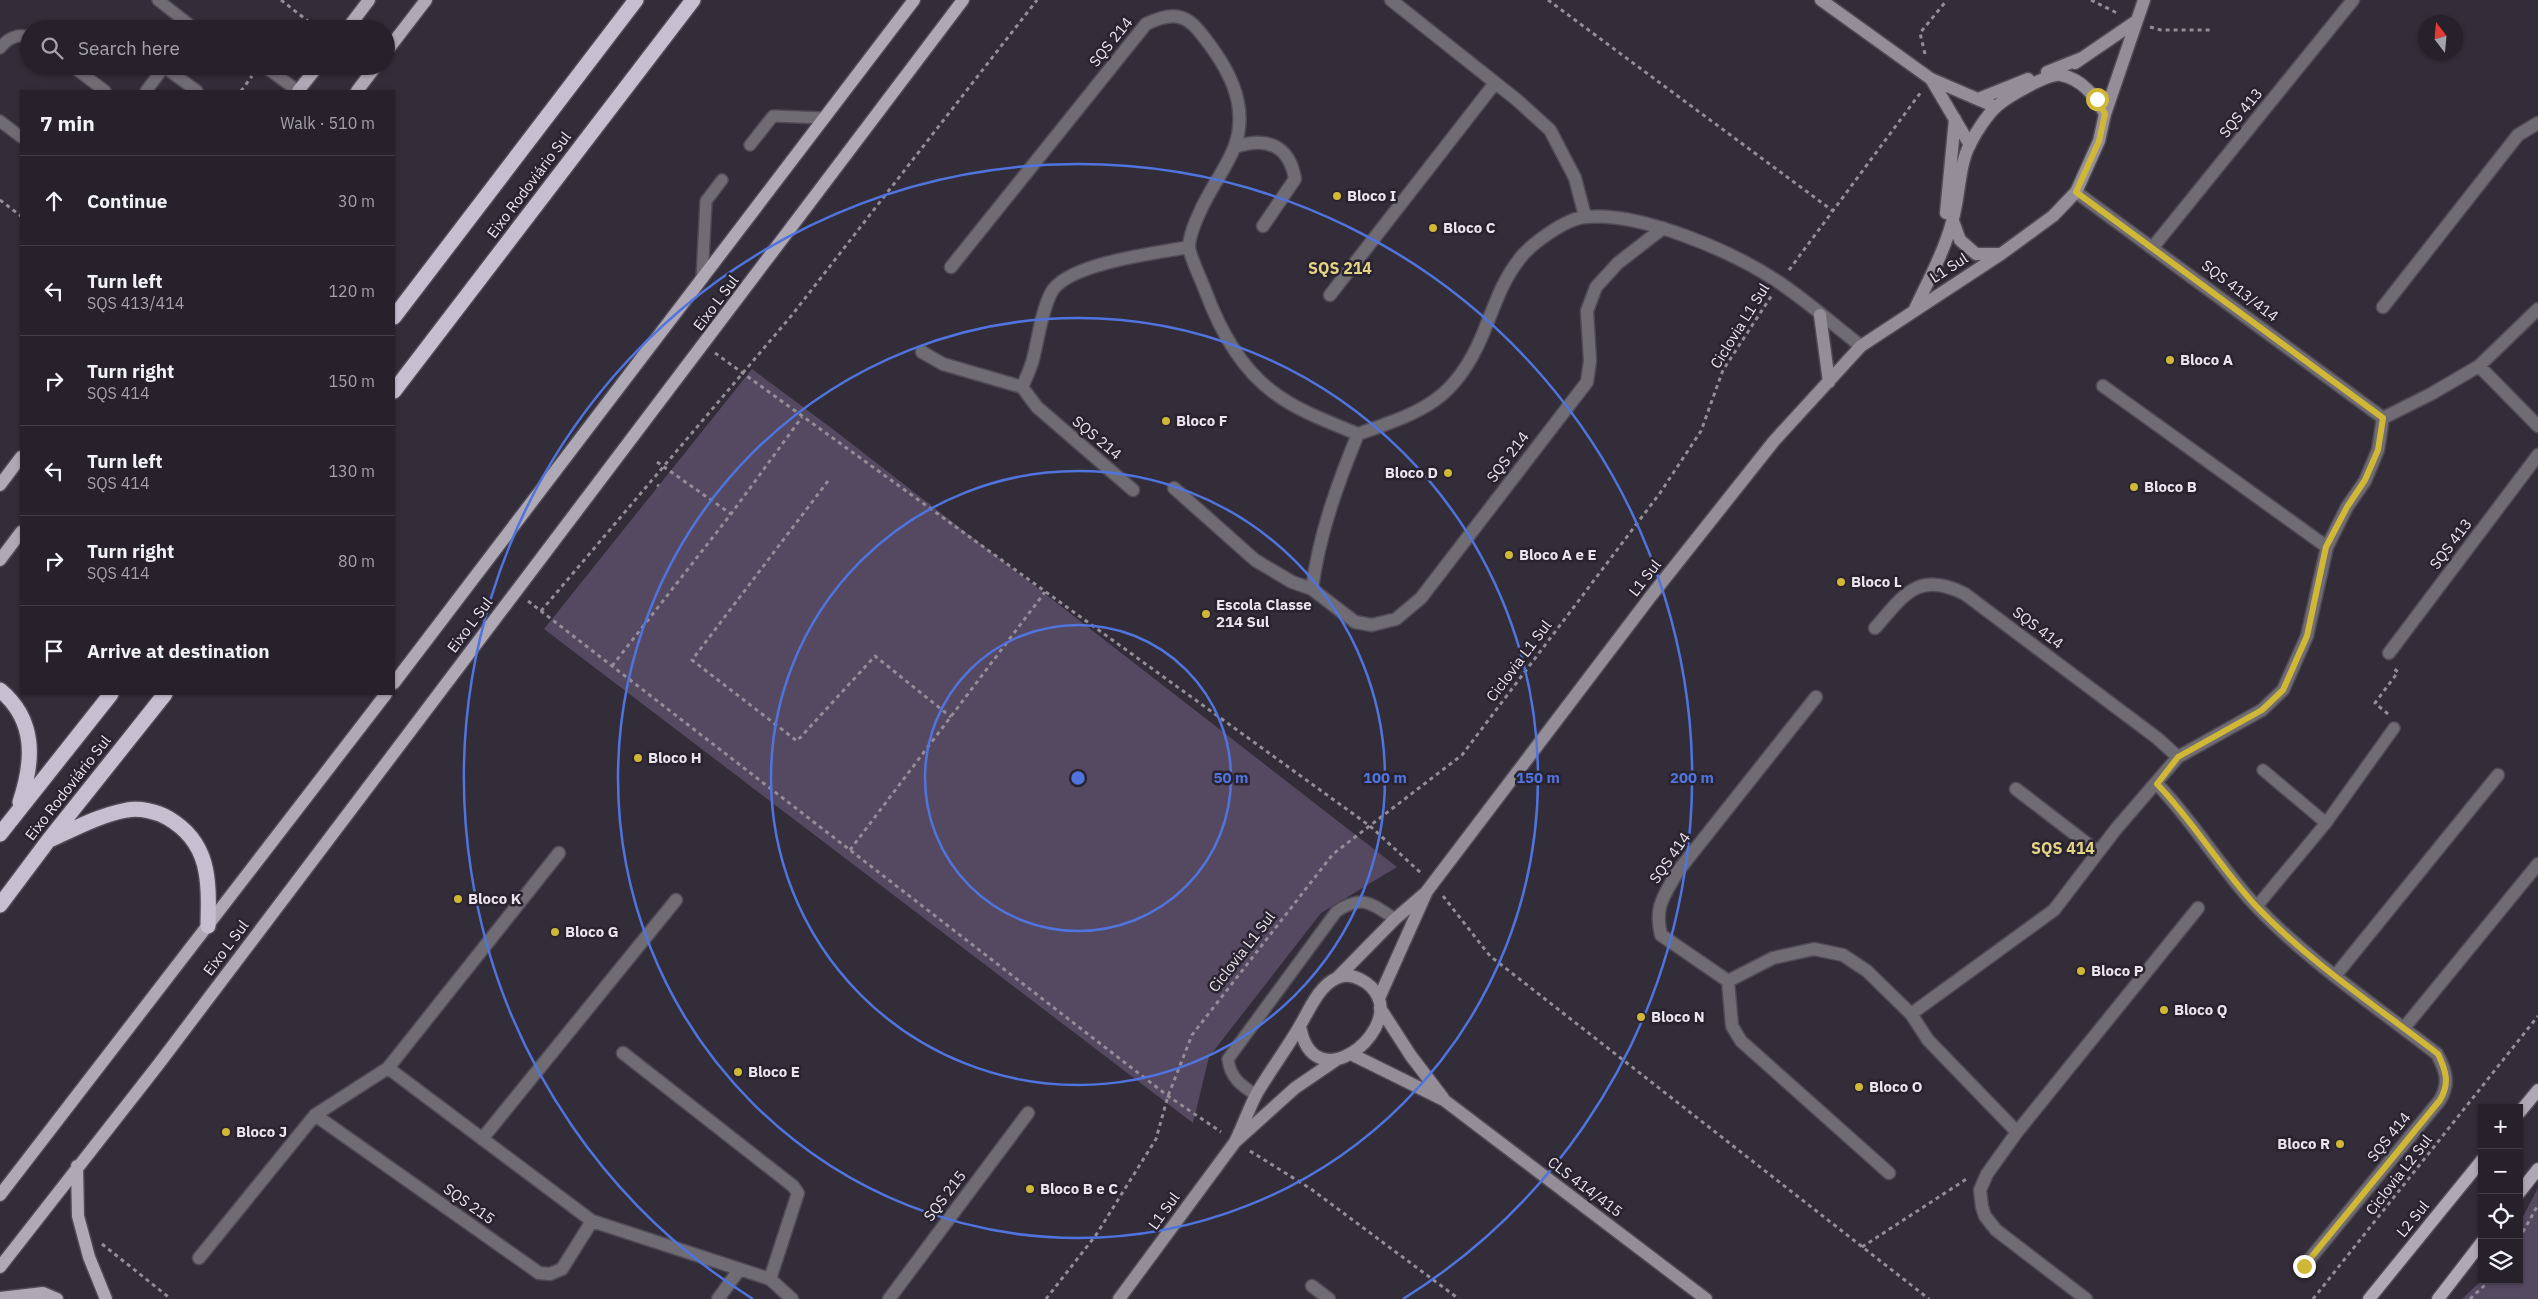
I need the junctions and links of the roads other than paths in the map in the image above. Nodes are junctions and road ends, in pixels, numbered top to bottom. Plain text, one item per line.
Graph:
1 (158, 0) edge
2 (369, 0) edge
3 (426, 0) edge
4 (636, 0) edge
5 (692, 0) edge
6 (914, 0) edge
7 (964, 0) edge
8 (1390, 0) edge
9 (1821, 0) edge
10 (2144, 0) edge
11 (2353, 0) edge
12 (184, 20) edge
13 (354, 20) edge
14 (2135, 22) junction
15 (20, 36) edge
16 (395, 40) edge
17 (0, 48) edge
18 (2082, 58) junction
19 (2058, 74) junction
20 (84, 75) edge
21 (159, 75) edge
22 (176, 75) edge
23 (276, 75) edge
24 (311, 75) edge
25 (369, 75) edge
26 (1931, 79) junction
27 (1494, 83) junction
28 (104, 90) edge
29 (147, 90) edge
30 (196, 90) edge
31 (297, 90) edge
32 (299, 90) edge
33 (358, 90) edge
34 (1978, 99) junction
35 (1996, 107) junction
36 (2105, 114) junction
37 (824, 118) junction
38 (1955, 119) junction
39 (0, 121) edge
40 (2538, 123) edge
41 (20, 136) edge
42 (1970, 144) junction
43 (750, 145) dead end
44 (1235, 147) junction
45 (722, 180) dead end
46 (2076, 192) junction
47 (1585, 216) junction
48 (1953, 221) junction
49 (1263, 226) dead end
50 (1663, 228) junction
51 (1189, 247) junction
52 (1942, 247) junction
53 (2153, 247) junction
54 (2001, 254) junction
55 (951, 267) dead end
56 (702, 279) junction
57 (1330, 295) dead end
58 (2383, 307) dead end
59 (1915, 309) junction
60 (2538, 309) edge
61 (1820, 314) junction
62 (395, 316) edge
63 (1861, 346) junction
64 (922, 352) dead end
65 (2479, 366) junction
66 (1829, 382) junction
67 (2103, 386) dead end
68 (1022, 387) junction
69 (395, 390) edge
70 (2383, 418) junction
71 (2538, 426) edge
72 (1358, 434) junction
73 (2538, 455) edge
74 (20, 458) edge
75 (0, 486) edge
76 (1174, 488) dead end
77 (1133, 490) dead end
78 (20, 533) edge
79 (2326, 547) junction
80 (0, 560) edge
81 (1312, 589) junction
82 (1874, 628) dead end
83 (2389, 653) road end
84 (395, 682) edge
85 (0, 690) edge
86 (110, 695) edge
87 (164, 695) edge
88 (385, 695) edge
89 (1816, 697) dead end
90 (2394, 728) road end
91 (2178, 757) junction
92 (2263, 770) dead end
93 (2498, 775) dead end
94 (2157, 784) junction
95 (2016, 788) dead end
96 (18, 810) junction
97 (2326, 823) junction
98 (0, 834) edge
99 (48, 841) junction
100 (2098, 852) junction
101 (559, 853) dead end
102 (2538, 864) edge
103 (1430, 887) junction
104 (676, 900) dead end
105 (0, 905) edge
106 (2256, 906) junction
107 (2198, 908) dead end
108 (1395, 919) junction
109 (208, 926) junction
110 (2335, 976) junction
111 (1337, 978) junction
112 (1728, 981) junction
113 (1380, 1003) junction
114 (1911, 1014) junction
115 (1300, 1026) junction
116 (2404, 1028) junction
117 (623, 1052) dead end
118 (1351, 1054) junction
119 (1336, 1060) junction
120 (388, 1068) junction
121 (2538, 1090) edge
122 (1256, 1095) junction
123 (1444, 1100) junction
124 (2523, 1108) edge
125 (1028, 1113) dead end
126 (314, 1115) junction
127 (2017, 1132) junction
128 (482, 1139) junction
129 (1235, 1142) junction
130 (2478, 1165) edge
131 (77, 1166) junction
132 (2538, 1169) edge
133 (1889, 1173) dead end
134 (2523, 1189) edge
135 (0, 1196) edge
136 (592, 1221) junction
137 (2478, 1247) edge
138 (199, 1258) dead end
139 (2304, 1266) dead end
140 (0, 1267) edge
141 (739, 1270) junction
142 (770, 1279) junction
143 (1312, 1286) dead end
144 (0, 1298) edge
145 (57, 1299) edge
146 (106, 1299) edge
147 (718, 1299) edge
148 (792, 1299) edge
149 (889, 1299) edge
150 (1120, 1299) edge
151 (1329, 1299) edge
152 (1706, 1299) edge
153 (2086, 1299) edge
154 (2369, 1299) edge
155 (2438, 1299) edge

1 - 12 lane
2 - 13 main road
3 - 16 main road
4 - 62 highway, Eixo Rodoviário Sul
5 - 69 highway, Eixo Rodoviário Sul
6 - 37 main road, Eixo L Sul
7 - 131 main road, Eixo L Sul
8 - 27 street
9 - 26 street
10 - 14 street
11 - 53 street, SQS 413
14 - 18 street
14 - 36 street
15 - 17 lane
18 - 19 street
18 - 34 street
19 - 35 street
19 - 36 street
20 - 28 lane
21 - 29 lane
22 - 30 lane
23 - 31 lane
24 - 32 main road
25 - 33 main road
26 - 34 street
26 - 38 street
27 - 47 street
27 - 57 street
34 - 35 street
35 - 42 street
36 - 46 street, L1 Sul
37 - 43 lane
37 - 56 main road, Eixo L Sul
38 - 42 street
38 - 52 street
39 - 41 lane
40 - 58 street
42 - 48 street, L1 Sul
44 - 49 street
44 - 51 street, SQS 214
44 - 55 street, SQS 214
45 - 56 lane
46 - 53 street, SQS 413/414
46 - 54 street, L1 Sul
47 - 50 street
47 - 72 street
48 - 52 street, L1 Sul
48 - 54 street
50 - 61 street
50 - 81 street, SQS 214
51 - 68 street
51 - 72 street
52 - 59 street, L1 Sul
53 - 70 street, SQS 413/414
54 - 59 street, L1 Sul
56 - 84 main road, Eixo L Sul
59 - 63 street, L1 Sul
60 - 65 street
61 - 63 street
61 - 66 street
63 - 66 street, L1 Sul
64 - 68 street
65 - 70 street
65 - 71 street
66 - 103 street, L1 Sul
67 - 79 street
68 - 77 street, SQS 214
70 - 79 street
72 - 81 street
73 - 83 street, SQS 413
74 - 75 main road
76 - 81 street, SQS 214
78 - 80 main road
79 - 91 street
82 - 91 street, SQS 414
85 - 96 highway
86 - 96 highway, Eixo Rodoviário Sul
87 - 99 highway, Eixo Rodoviário Sul
88 - 109 main road, Eixo L Sul
89 - 112 street, SQS 414
90 - 97 lane
91 - 94 street
92 - 97 lane
93 - 110 street
94 - 100 street
94 - 106 street, SQS 414
95 - 100 street
96 - 98 highway, Eixo Rodoviário Sul
97 - 106 lane
99 - 105 highway, Eixo Rodoviário Sul
99 - 109 highway
100 - 114 street
101 - 120 street
102 - 116 street
103 - 108 street, L1 Sul
103 - 113 street, L1 Sul
104 - 128 street
106 - 110 street, SQS 414
107 - 127 street
108 - 111 street, L1 Sul
108 - 122 lane
109 - 135 main road, Eixo L Sul
110 - 116 street, SQS 414
111 - 113 street
111 - 115 street
112 - 114 street
112 - 133 street
113 - 118 street
113 - 123 street, CLS 414/415
114 - 127 street
115 - 119 street
115 - 122 street, L1 Sul
116 - 139 street, SQS 414
117 - 142 street
118 - 119 street
118 - 123 street, CLS 414/415
119 - 129 street, L1 Sul
120 - 126 street
120 - 128 street
121 - 124 main road
122 - 129 street, L1 Sul
123 - 152 street, CLS 414/415
125 - 149 street, SQS 215
126 - 136 street, SQS 215
126 - 138 street
127 - 153 street
128 - 136 street
129 - 150 street, L1 Sul
130 - 154 main road, L2 Sul
131 - 140 main road, Eixo L Sul
131 - 146 main road
132 - 134 main road
136 - 141 street
137 - 155 main road
141 - 142 street
141 - 147 street
142 - 148 street
143 - 151 street
144 - 145 main road

